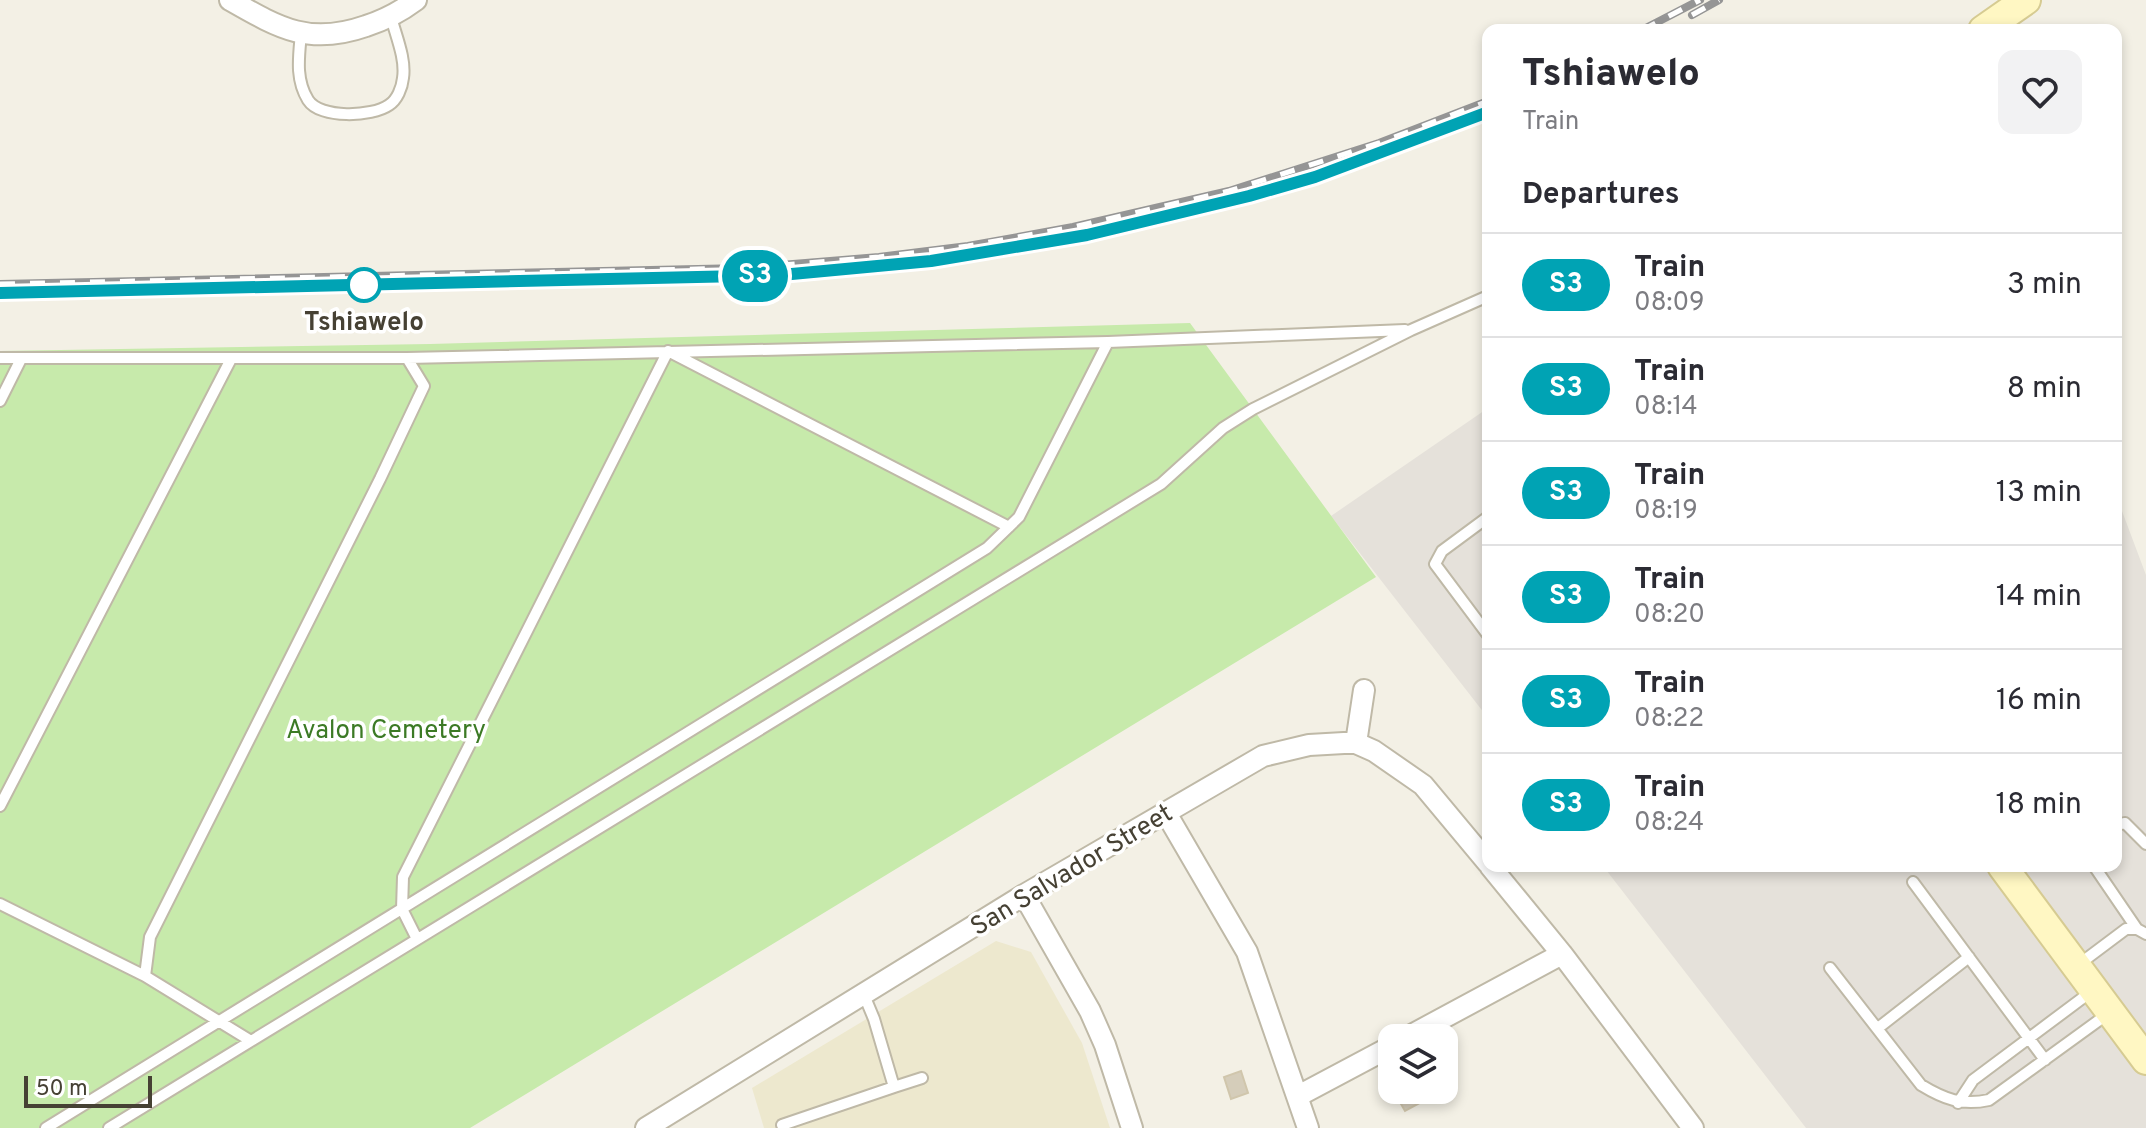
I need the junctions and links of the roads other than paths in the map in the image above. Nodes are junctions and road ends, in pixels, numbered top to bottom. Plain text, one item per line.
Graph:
1 (230, 0) edge
2 (416, 0) edge
3 (2026, 0) edge
4 (391, 17) junction
5 (1992, 24) edge
6 (301, 33) junction
7 (1482, 299) edge
8 (1411, 330) junction
9 (1108, 342) junction
10 (668, 351) junction
11 (0, 358) edge
12 (407, 358) junction
13 (21, 359) junction
14 (231, 359) junction
15 (0, 401) edge
16 (1482, 521) edge
17 (1009, 527) junction
18 (1482, 627) edge
19 (1364, 690) dead end
20 (1356, 743) junction
21 (0, 806) edge
22 (1166, 813) junction
23 (2122, 824) edge
24 (2146, 844) edge
25 (1482, 856) edge
26 (1495, 872) edge
27 (2006, 872) edge
28 (2098, 872) edge
29 (1913, 882) dead end
30 (1024, 895) junction
31 (0, 904) edge
32 (402, 909) junction
33 (2142, 932) edge
34 (417, 939) junction
35 (1562, 954) junction
36 (1969, 957) junction
37 (2076, 967) junction
38 (1830, 968) dead end
39 (145, 976) junction
40 (864, 995) junction
41 (2102, 1001) junction
42 (218, 1022) junction
43 (1432, 1024) edge
44 (1878, 1028) junction
45 (2030, 1038) junction
46 (251, 1041) junction
47 (1378, 1053) edge
48 (2045, 1060) junction
49 (2146, 1060) edge
50 (922, 1078) dead end
51 (894, 1087) junction
52 (1298, 1096) junction
53 (1958, 1103) junction
54 (782, 1125) dead end
55 (46, 1128) edge
56 (109, 1128) edge
57 (646, 1128) edge
58 (1132, 1128) edge
59 (1308, 1128) edge
60 (1693, 1128) edge

1 - 6 street
2 - 4 street
3 - 5 street
4 - 6 street
4 - 6 lane
7 - 8 lane
8 - 9 lane
8 - 34 lane
9 - 10 lane
9 - 17 lane
10 - 12 lane
10 - 17 lane
10 - 32 lane
11 - 13 lane
12 - 14 lane
12 - 39 lane
13 - 14 lane
13 - 15 lane
14 - 21 lane
16 - 18 lane
17 - 32 lane
19 - 20 street
20 - 22 street, San Salvador Street
20 - 25 street
22 - 30 street, San Salvador Street
22 - 52 street
23 - 24 lane
26 - 35 street
27 - 37 street
28 - 33 lane
29 - 36 lane
30 - 40 street, San Salvador Street
30 - 58 street
31 - 39 lane
32 - 34 lane
32 - 42 lane
33 - 37 lane
34 - 46 lane
35 - 43 street
35 - 60 street
36 - 44 lane
36 - 45 lane
37 - 41 street
38 - 44 lane
39 - 42 lane
40 - 51 lane
40 - 57 street, San Salvador Street
41 - 45 lane
41 - 48 lane
41 - 49 street
42 - 46 lane
42 - 55 lane
44 - 53 lane
45 - 48 lane
45 - 53 lane
46 - 56 lane
47 - 52 street
48 - 53 lane
50 - 51 lane
51 - 54 lane
52 - 59 street

